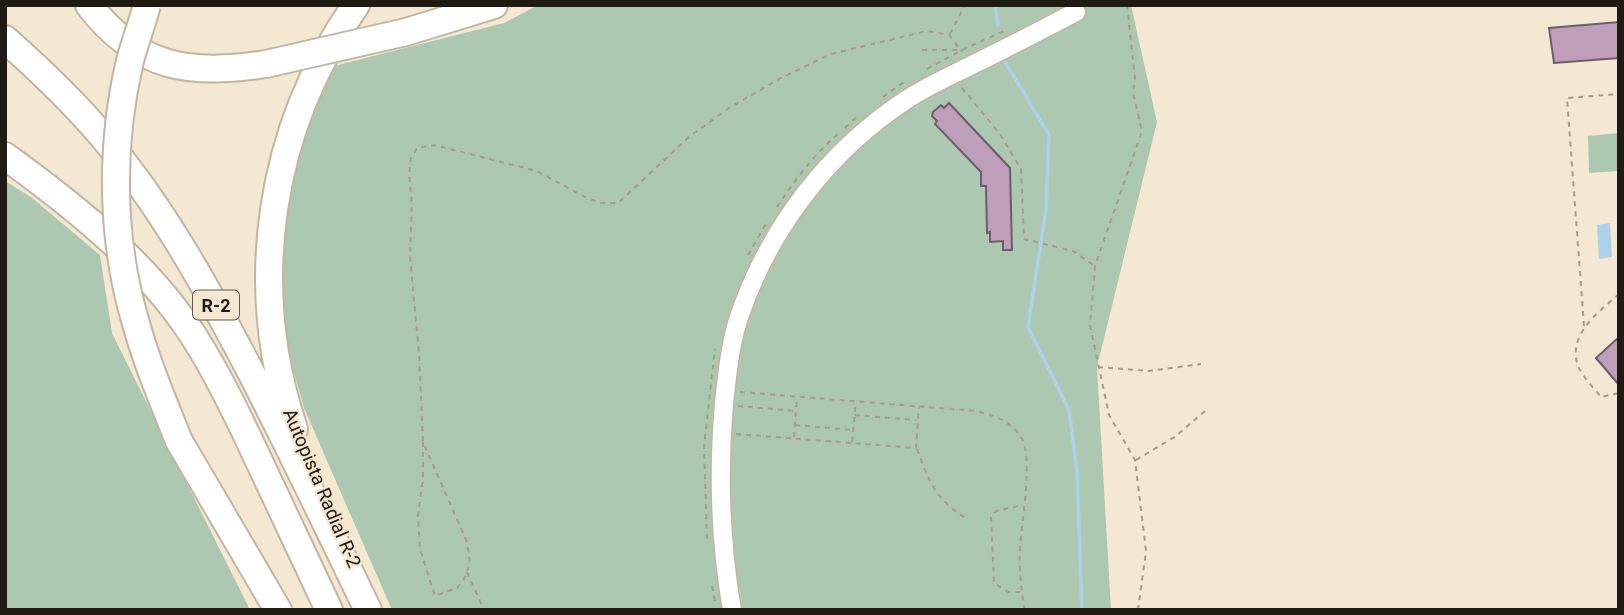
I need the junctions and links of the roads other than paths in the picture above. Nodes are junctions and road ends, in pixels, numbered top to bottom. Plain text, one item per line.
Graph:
1 (89, 5) edge
2 (147, 5) edge
3 (356, 5) edge
4 (494, 5) edge
5 (1076, 12) dead end
6 (5, 39) edge
7 (5, 156) edge
8 (278, 610) edge
9 (329, 610) edge
10 (368, 610) edge
11 (375, 610) edge
12 (732, 610) edge

1 - 4 highway, bridge
2 - 8 highway, bridge
3 - 11 highway, Autopista Radial R-2
5 - 12 street
6 - 10 highway, Autopista Radial R-2 / R-2
7 - 9 highway

